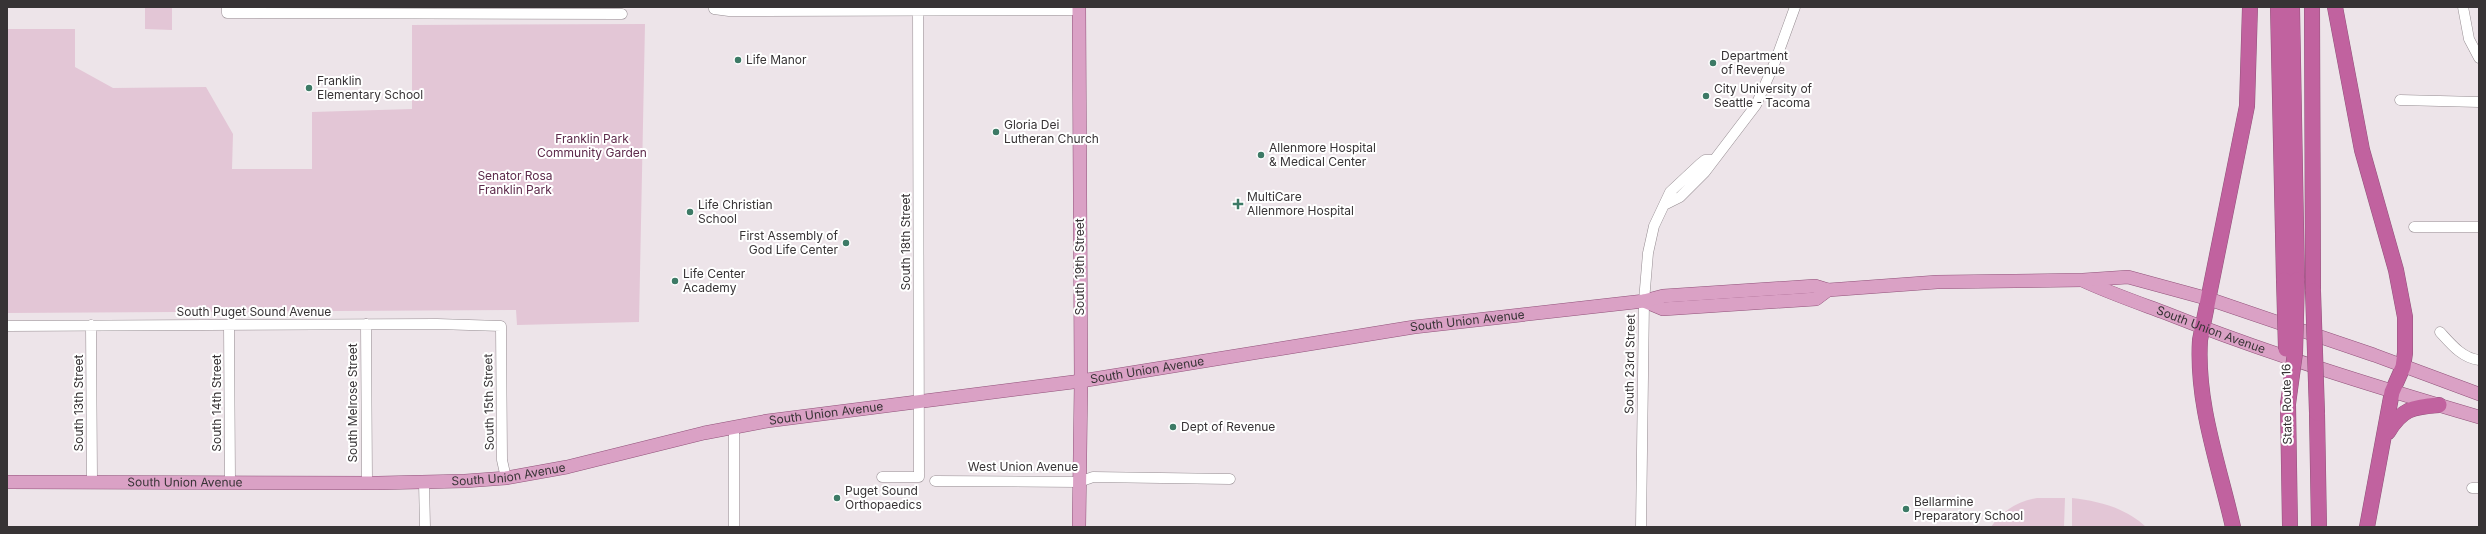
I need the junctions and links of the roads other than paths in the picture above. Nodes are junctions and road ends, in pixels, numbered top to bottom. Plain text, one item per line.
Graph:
1 (1795, 7) edge
2 (2250, 7) edge
3 (2278, 7) edge
4 (2292, 7) edge
5 (2312, 7) edge
6 (2335, 7) edge
7 (2463, 7) edge
8 (1079, 8) edge
9 (714, 9) dead end
10 (775, 9) edge
11 (918, 9) edge
12 (227, 10) edge
13 (364, 10) edge
14 (501, 10) edge
15 (622, 14) dead end
16 (2479, 58) edge
17 (2400, 100) dead end
18 (2479, 102) edge
19 (2414, 227) dead end
20 (2479, 227) edge
21 (2083, 280) junction
22 (2290, 280) junction
23 (2209, 299) junction
24 (1644, 301) junction
25 (366, 324) junction
26 (91, 325) junction
27 (229, 325) junction
28 (7, 326) edge
29 (501, 326) joint
30 (2203, 328) junction
31 (2440, 332) dead end
32 (2479, 360) edge
33 (2403, 367) junction
34 (1081, 381) junction
35 (2392, 392) junction
36 (2479, 394) edge
37 (919, 403) junction
38 (2439, 405) junction
39 (2479, 417) edge
40 (734, 427) junction
41 (2383, 440) junction
42 (882, 477) dead end
43 (506, 478) junction
44 (1230, 479) dead end
45 (230, 481) junction
46 (935, 481) dead end
47 (7, 482) edge
48 (92, 482) junction
49 (367, 482) junction
50 (424, 482) junction
51 (1079, 482) junction
52 (425, 527) edge
53 (734, 527) edge
54 (1079, 527) edge
55 (1640, 527) edge
56 (2233, 527) edge
57 (2290, 527) edge
58 (2319, 527) edge
59 (2367, 527) edge

1 - 24 street, South 23rd Street
2 - 23 highway
3 - 22 highway
4 - 22 highway
5 - 58 highway, bridge
6 - 33 highway
7 - 16 street
8 - 11 street
8 - 34 main road, South 19th Street
9 - 10 street
10 - 11 street
11 - 37 street, South 18th Street
12 - 13 street
13 - 14 street
14 - 15 street
17 - 18 street
19 - 20 street
21 - 23 main road, South Union Avenue
21 - 24 main road, South Union Avenue
21 - 30 main road, South Union Avenue
22 - 57 highway, State Route 16, bridge
23 - 30 highway
23 - 33 main road, South Union Avenue
24 - 34 main road, South Union Avenue
24 - 55 street, South 23rd Street
25 - 27 street, South Puget Sound Avenue
25 - 29 street, South Puget Sound Avenue
25 - 49 street, South Melrose Street
26 - 27 street, South Puget Sound Avenue
26 - 28 street, South Puget Sound Avenue
26 - 48 street, South 13th Street
27 - 45 street, South 14th Street
29 - 43 street, South 15th Street
30 - 35 main road, South Union Avenue
30 - 56 highway
31 - 32 street
33 - 35 highway
33 - 36 main road, South Union Avenue
34 - 37 main road, South Union Avenue
34 - 51 main road, South 19th Street
35 - 38 main road, South Union Avenue
35 - 41 highway
37 - 40 main road, South Union Avenue
37 - 42 street, South 18th Street
38 - 39 main road, South Union Avenue
38 - 41 highway
40 - 43 main road, South Union Avenue
40 - 53 street
41 - 59 highway
43 - 50 main road, South Union Avenue
44 - 51 street, West Union Avenue
45 - 48 main road, South Union Avenue
45 - 49 main road, South Union Avenue
46 - 51 street, West Union Avenue
47 - 48 main road, South Union Avenue
49 - 50 main road, South Union Avenue
50 - 52 street
51 - 54 main road, South 19th Street

